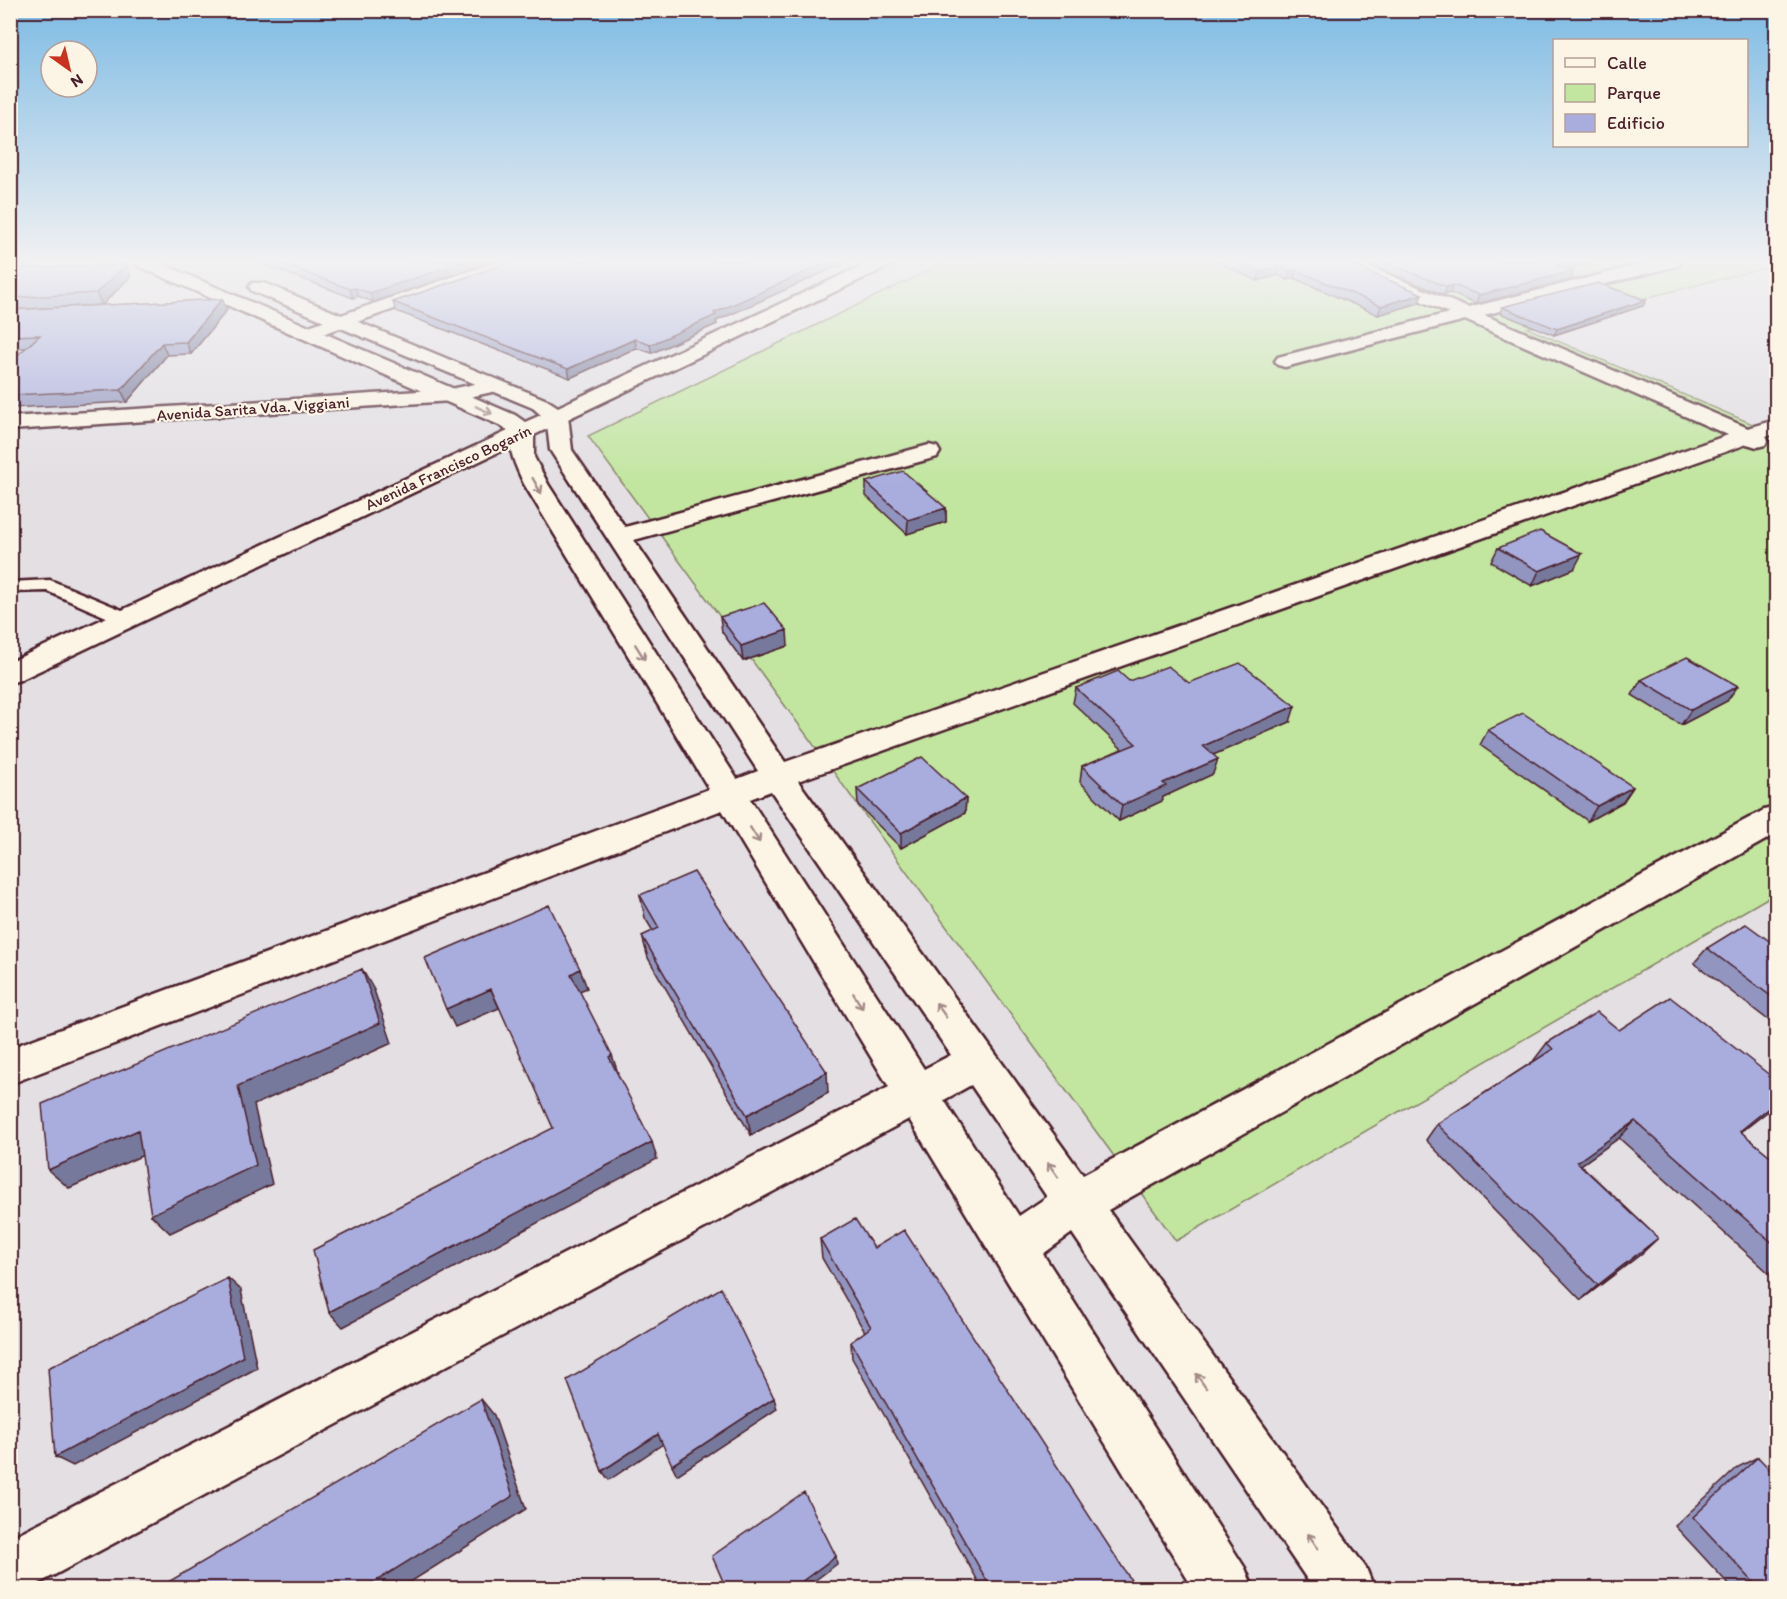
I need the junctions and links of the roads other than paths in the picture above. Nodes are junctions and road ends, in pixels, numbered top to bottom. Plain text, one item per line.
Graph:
1 (313, 336) edge
2 (375, 336) edge
3 (727, 336) edge
4 (1383, 336) edge
5 (1521, 336) edge
6 (1285, 361) dead end
7 (494, 386) junction
8 (451, 395) junction
9 (10, 424) edge
10 (540, 424) junction
11 (1762, 431) edge
12 (1776, 449) edge
13 (929, 452) dead end
14 (618, 536) junction
15 (10, 587) edge
16 (127, 619) junction
17 (10, 674) edge
18 (778, 776) junction
19 (729, 795) junction
20 (1776, 819) edge
21 (977, 1062) junction
22 (10, 1066) edge
23 (916, 1094) junction
24 (1076, 1203) junction
25 (1012, 1248) junction
26 (10, 1568) edge
27 (1225, 1588) edge
28 (1346, 1588) edge

1 - 8 street
2 - 7 street
3 - 10 street, Avenida Francisco Bogarín
4 - 6 street
5 - 11 street
7 - 8 street, Avenida Sarita Vda. Viggiani
7 - 10 street
8 - 9 street, Avenida Sarita Vda. Viggiani
8 -> 10 street
10 - 14 street
10 - 16 street, Avenida Francisco Bogarín
10 -> 19 street
11 - 12 street
11 - 18 street
13 - 14 street
14 - 18 street
15 - 16 lane
16 - 17 street, Avenida Francisco Bogarín
18 - 19 street
21 -> 18 street
19 - 22 street
19 -> 23 street
20 - 24 street
21 - 23 street
24 -> 21 street
23 - 25 street
23 - 26 street
24 - 25 street
28 -> 24 street
25 - 27 street

